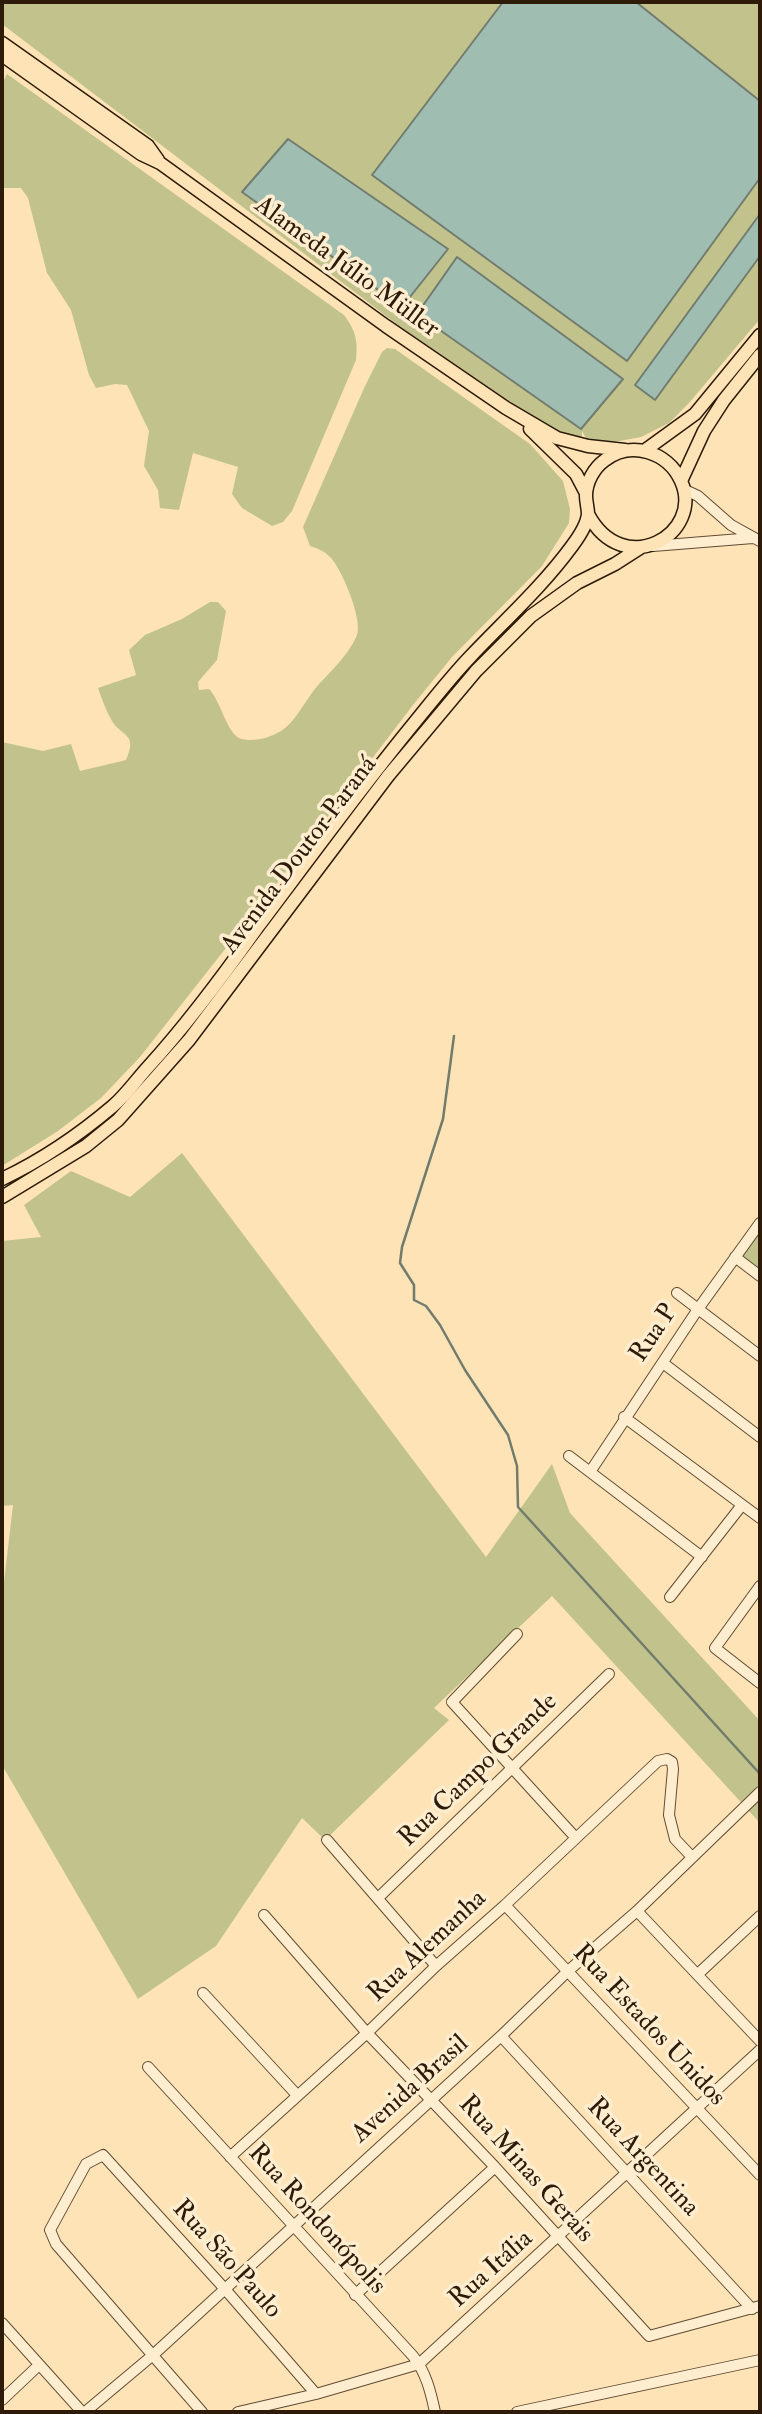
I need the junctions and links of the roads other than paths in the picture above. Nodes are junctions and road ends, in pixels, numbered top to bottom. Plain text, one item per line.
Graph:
1 (2, 43) edge
2 (2, 55) edge
3 (160, 163) junction
4 (760, 335) edge
5 (760, 355) edge
6 (506, 408) junction
7 (629, 450) junction
8 (644, 451) junction
9 (682, 485) junction
10 (586, 493) junction
11 (588, 514) junction
12 (757, 540) edge
13 (645, 547) junction
14 (2, 1179) edge
15 (2, 1197) edge
16 (760, 1223) edge
17 (735, 1257) junction
18 (760, 1276) edge
19 (677, 1293) dead end
20 (698, 1309) junction
21 (760, 1356) edge
22 (663, 1363) junction
23 (624, 1417) junction
24 (760, 1437) edge
25 (569, 1456) dead end
26 (590, 1472) junction
27 (742, 1505) junction
28 (760, 1518) edge
29 (702, 1557) junction
30 (760, 1586) edge
31 (670, 1597) dead end
32 (517, 1634) dead end
33 (609, 1674) dead end
34 (760, 1683) edge
35 (510, 1769) junction
36 (760, 1792) edge
37 (575, 1837) junction
38 (327, 1840) dead end
39 (692, 1857) junction
40 (378, 1898) junction
41 (505, 1905) junction
42 (637, 1911) junction
43 (264, 1915) dead end
44 (760, 1916) edge
45 (436, 1966) junction
46 (568, 1971) junction
47 (698, 1974) junction
48 (203, 1993) dead end
49 (367, 2033) junction
50 (501, 2036) junction
51 (760, 2041) edge
52 (760, 2050) edge
53 (148, 2067) dead end
54 (297, 2095) junction
55 (432, 2099) junction
56 (697, 2110) junction
57 (230, 2157) junction
58 (495, 2167) junction
59 (628, 2173) junction
60 (760, 2175) edge
61 (293, 2226) junction
62 (558, 2238) junction
63 (224, 2288) junction
64 (355, 2295) junction
65 (756, 2307) edge
66 (2, 2323) edge
67 (153, 2355) junction
68 (760, 2360) edge
69 (419, 2364) junction
70 (39, 2365) junction
71 (316, 2394) junction
72 (572, 2399) junction
73 (2, 2400) edge
74 (83, 2412) edge
75 (202, 2412) edge
76 (238, 2412) edge
77 (435, 2412) edge
78 (517, 2412) edge
79 (575, 2412) edge

1 - 3 main road, Alameda Júlio Müller
2 - 3 main road, Alameda Júlio Müller
3 - 6 main road, Alameda Júlio Müller
4 - 8 main road
5 - 9 main road
6 - 7 main road, Alameda Júlio Müller
6 - 10 main road, Alameda Júlio Müller
7 - 8 main road
7 - 10 main road
8 - 9 main road
9 - 12 street
9 - 13 main road
10 - 11 main road
11 - 13 main road
11 - 14 main road, Avenida Doutor Paraná
12 - 13 street
13 - 15 main road, Avenida Doutor Paraná
16 - 17 street, Rua P
17 - 18 street
17 - 20 street, Rua P
19 - 20 street
20 - 21 street
20 - 22 street, Rua P
22 - 23 street, Rua P
22 - 24 street
23 - 26 street, Rua P
23 - 27 street
25 - 26 street
26 - 29 street
27 - 28 street
27 - 29 street
29 - 31 street
30 - 34 street
32 - 35 street
33 - 35 street, Rua Campo Grande
35 - 37 street
35 - 40 street, Rua Campo Grande
36 - 39 street, Avenida Brasil
37 - 39 street, Rua Alemanha
37 - 41 street, Rua Alemanha
38 - 40 street
39 - 42 street, Avenida Brasil
40 - 45 street
41 - 45 street, Rua Alemanha
41 - 46 street, Rua Estados Unidos
42 - 46 street, Avenida Brasil
42 - 47 street
43 - 49 street, Rua Minas Gerais
44 - 47 street
45 - 49 street, Rua Alemanha
46 - 50 street, Avenida Brasil
46 - 56 street, Rua Estados Unidos
47 - 51 street
48 - 54 street
49 - 54 street, Rua Alemanha
49 - 55 street, Rua Minas Gerais
50 - 55 street, Avenida Brasil
50 - 59 street, Rua Argentina
52 - 56 street, Rua Itália
53 - 57 street, Rua Rondonópolis
54 - 57 street, Rua Alemanha
55 - 58 street, Rua Minas Gerais
55 - 61 street, Avenida Brasil
56 - 59 street, Rua Itália
56 - 60 street, Rua Estados Unidos
57 - 61 street, Rua Rondonópolis
58 - 62 street, Rua Minas Gerais
58 - 64 street
59 - 62 street, Rua Itália
59 - 65 street, Rua Argentina
61 - 63 street, Avenida Brasil
61 - 64 street, Rua Rondonópolis
62 - 65 street, Rua Minas Gerais
62 - 69 street, Rua Itália
63 - 67 street, Avenida Brasil
63 - 67 street, Rua São Paulo
63 - 71 street, Rua São Paulo
64 - 69 street, Rua Rondonópolis
66 - 70 street
67 - 74 street, Avenida Brasil
67 - 75 street
68 - 72 street
69 - 71 street, Rua Itália
69 - 77 street, Rua Rondonópolis
70 - 73 street
70 - 74 street
71 - 76 street, Rua Itália
72 - 78 street
72 - 79 street

